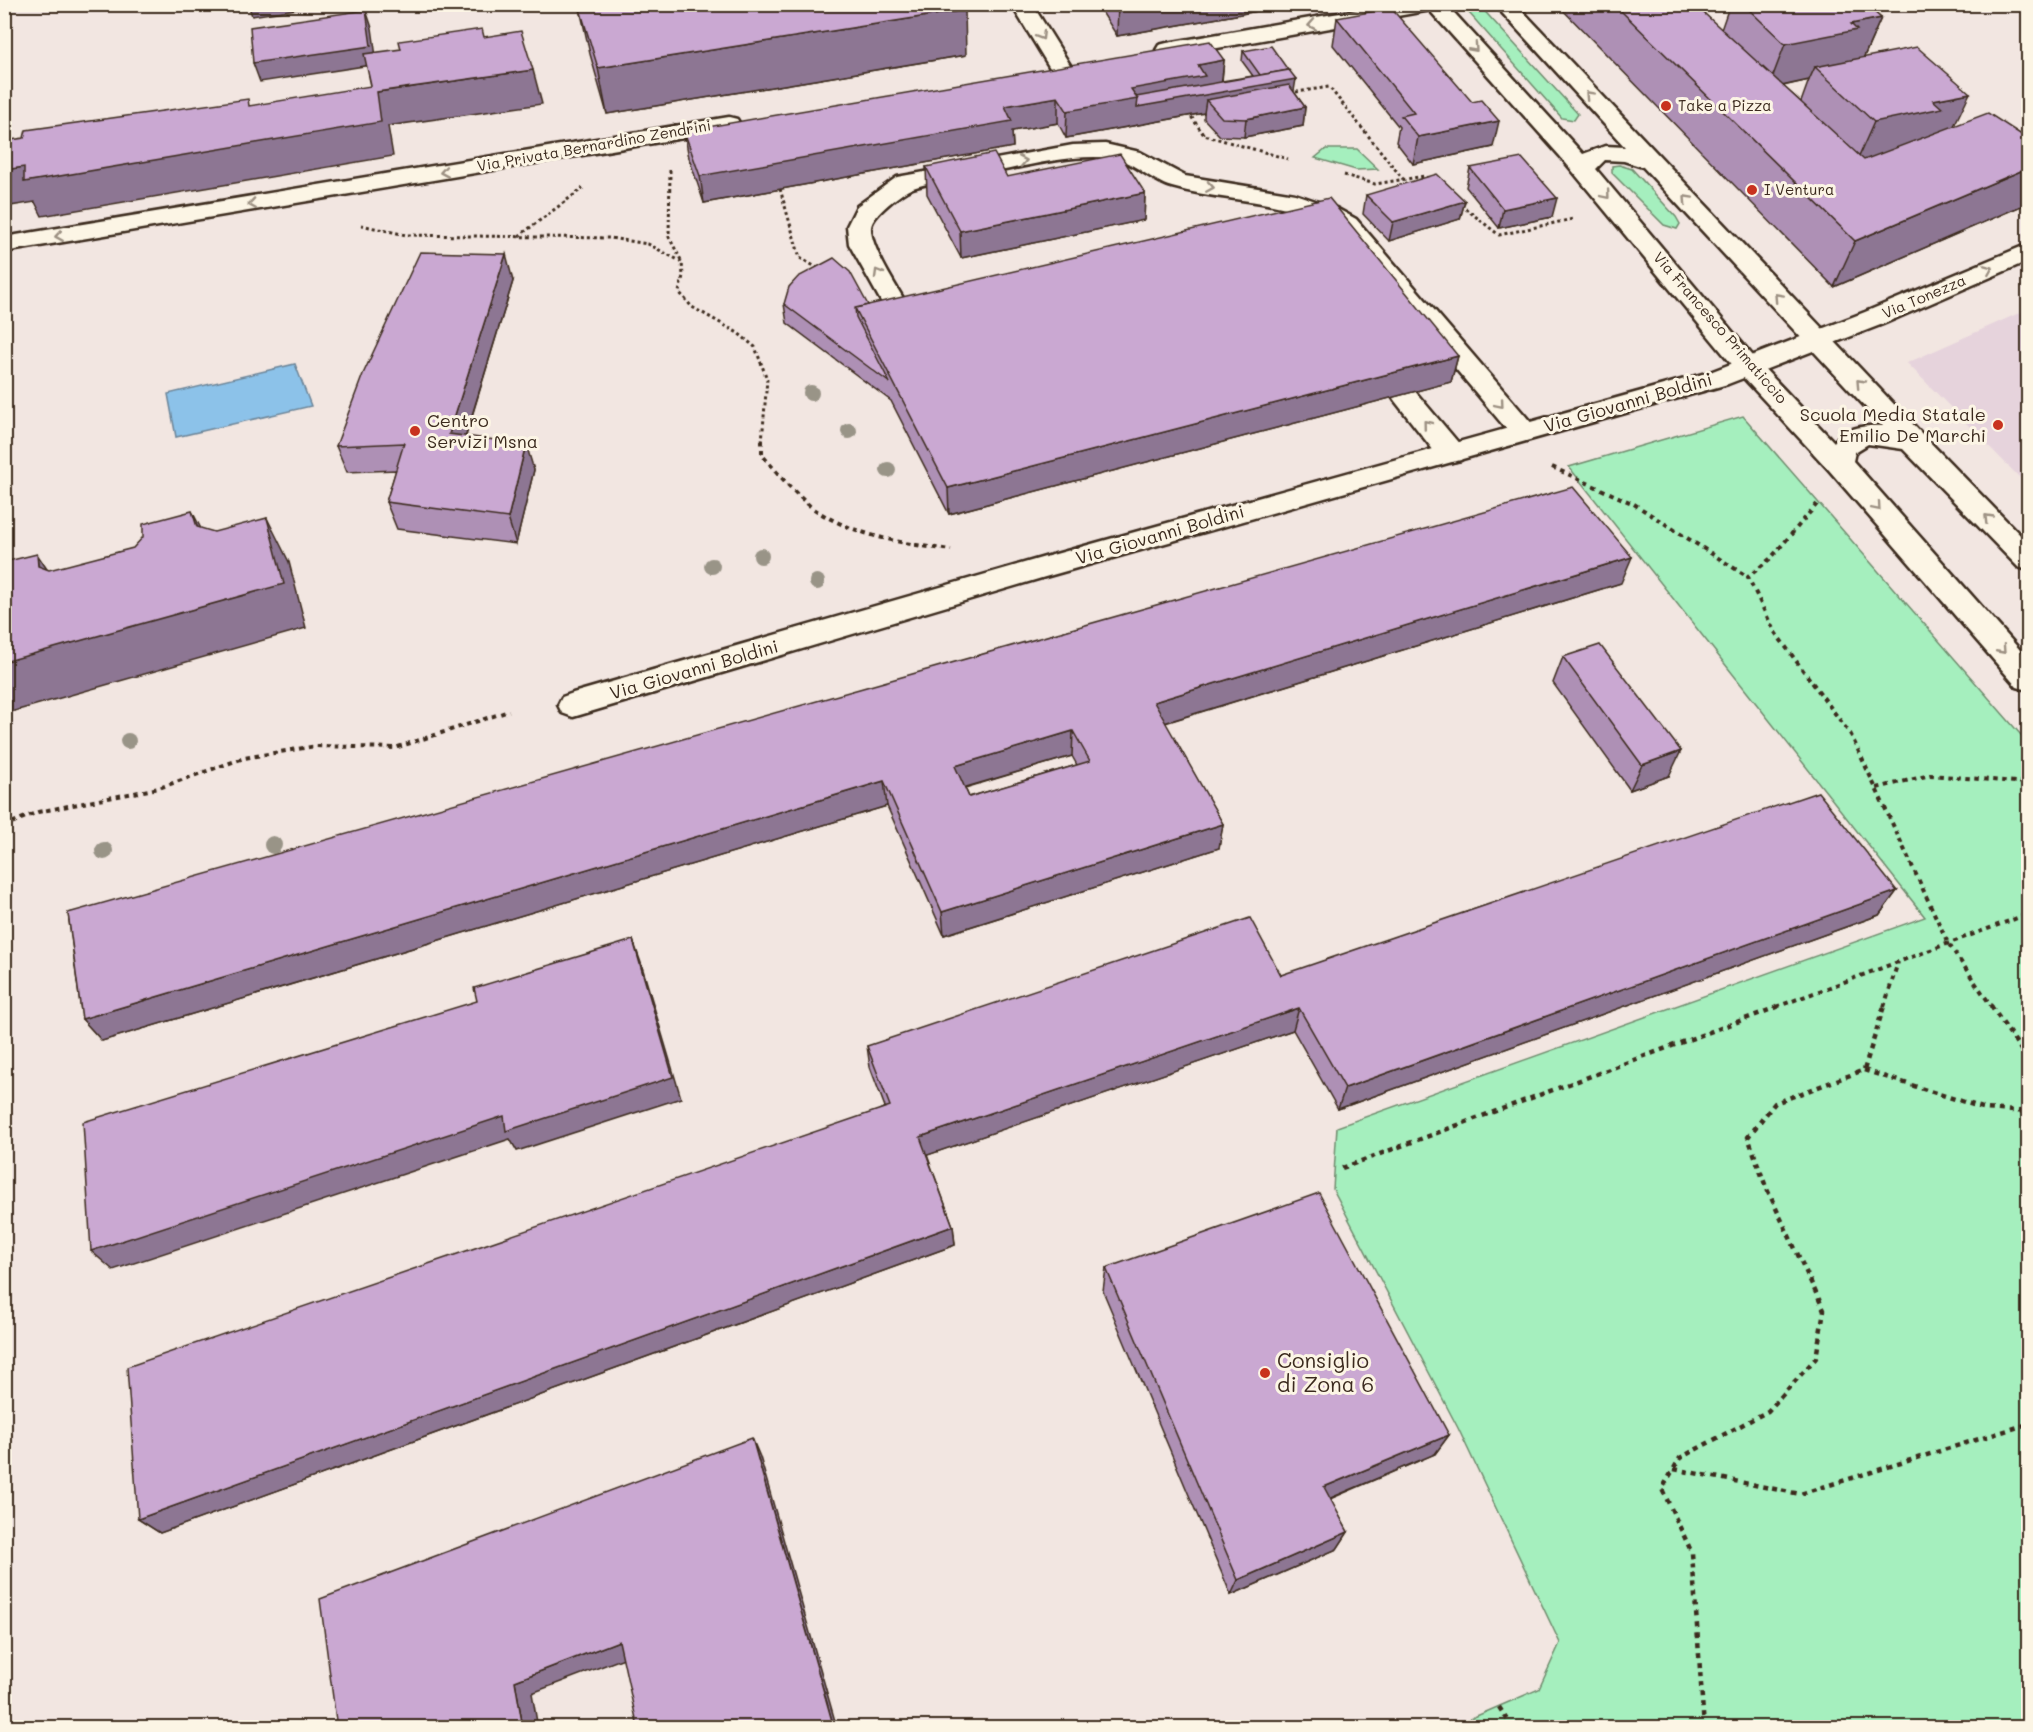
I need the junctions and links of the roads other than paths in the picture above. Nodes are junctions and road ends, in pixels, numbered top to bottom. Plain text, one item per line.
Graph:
1 (1022, 4) edge
2 (1433, 4) edge
3 (1504, 4) edge
4 (1143, 54) edge
5 (1084, 64) edge
6 (1612, 119) junction
7 (753, 120) edge
8 (1548, 130) junction
9 (1652, 162) junction
10 (1584, 170) junction
11 (4, 245) edge
12 (2028, 252) edge
13 (906, 324) edge
14 (1818, 340) junction
15 (1749, 368) junction
16 (1404, 395) edge
17 (1524, 432) junction
18 (1913, 442) junction
19 (1451, 453) junction
20 (1839, 463) junction
21 (2028, 560) edge
22 (2028, 679) edge
23 (573, 705) dead end

1 -> 5 street
2 -> 4 street
2 -> 8 street, Via Francesco Primaticcio
6 -> 3 street
6 - 8 street
6 - 9 street
7 -> 11 street, Via Privata Bernardino Zendrini
8 - 10 street, Via Francesco Primaticcio
9 - 10 street
14 -> 9 street
10 -> 15 street, Via Francesco Primaticcio
14 -> 12 street, Via Tonezza
13 -> 17 street
14 - 15 street, Via Tonezza
18 -> 14 street
15 - 17 street, Via Giovanni Boldini
15 - 20 street, Via Francesco Primaticcio
19 -> 16 street
17 - 19 street, Via Giovanni Boldini
18 - 20 street
21 -> 18 street
19 - 23 street, Via Giovanni Boldini
20 -> 22 street, Via Francesco Primaticcio

